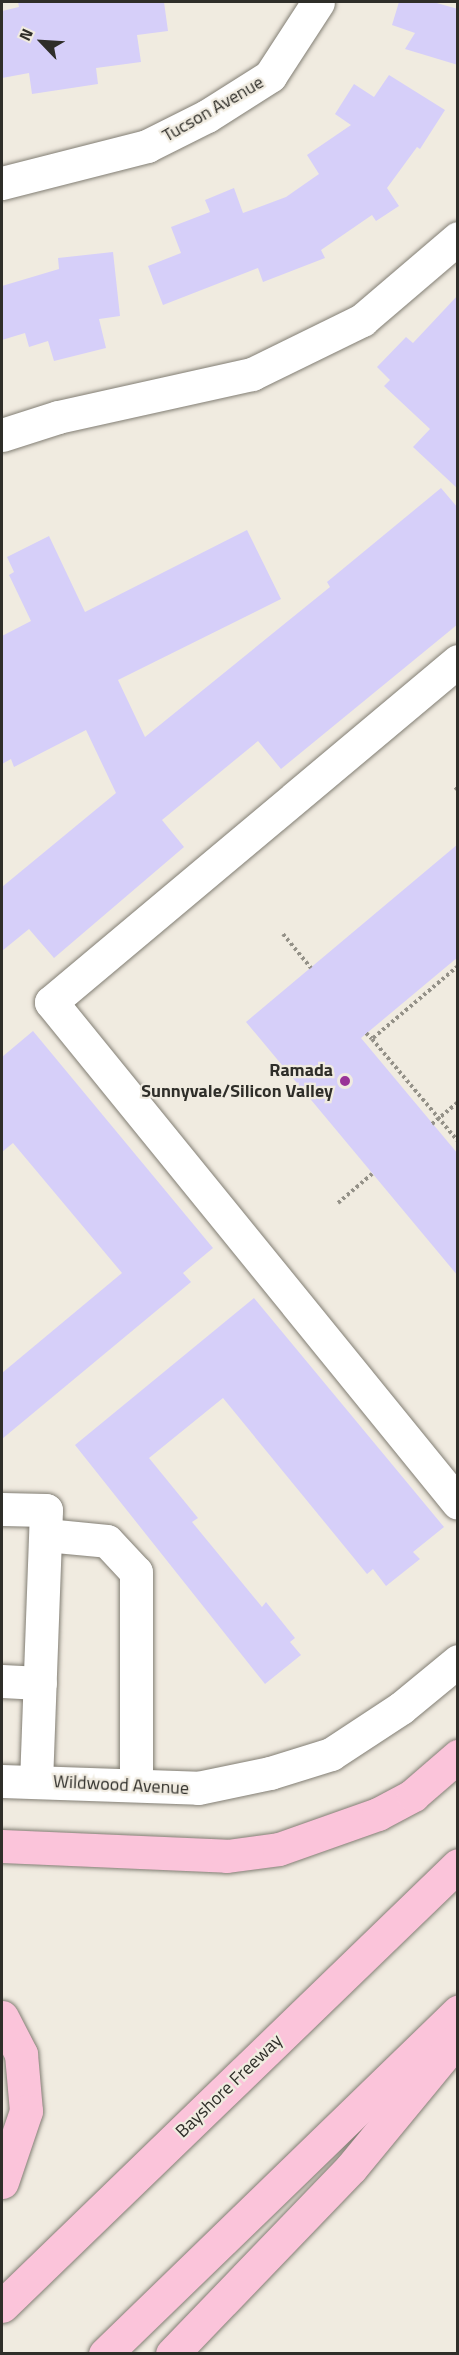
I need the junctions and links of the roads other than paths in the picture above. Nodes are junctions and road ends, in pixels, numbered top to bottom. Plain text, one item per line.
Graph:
1 (318, 2) edge
2 (2, 183) edge
3 (458, 238) edge
4 (2, 435) edge
5 (458, 661) edge
6 (458, 1503) edge
7 (2, 1509) edge
8 (46, 1535) junction
9 (458, 1661) edge
10 (2, 1681) edge
11 (40, 1683) junction
12 (458, 1756) edge
13 (2, 1781) edge
14 (36, 1781) junction
15 (136, 1785) junction
16 (2, 1846) edge
17 (458, 1865) edge
18 (458, 2012) edge
19 (2, 2017) edge
20 (458, 2038) edge
21 (2, 2182) edge
22 (2, 2306) edge
23 (105, 2354) edge
24 (172, 2354) edge

1 - 2 street, Tucson Avenue
3 - 4 street
5 - 6 street
7 - 8 street
8 - 11 street
8 - 15 street
9 - 15 street, Wildwood Avenue
10 - 11 street
11 - 14 street
12 - 16 highway
13 - 14 street, Wildwood Avenue
14 - 15 street, Wildwood Avenue
17 - 22 highway, Bayshore Freeway
18 - 23 highway
19 - 21 highway
20 - 24 highway

